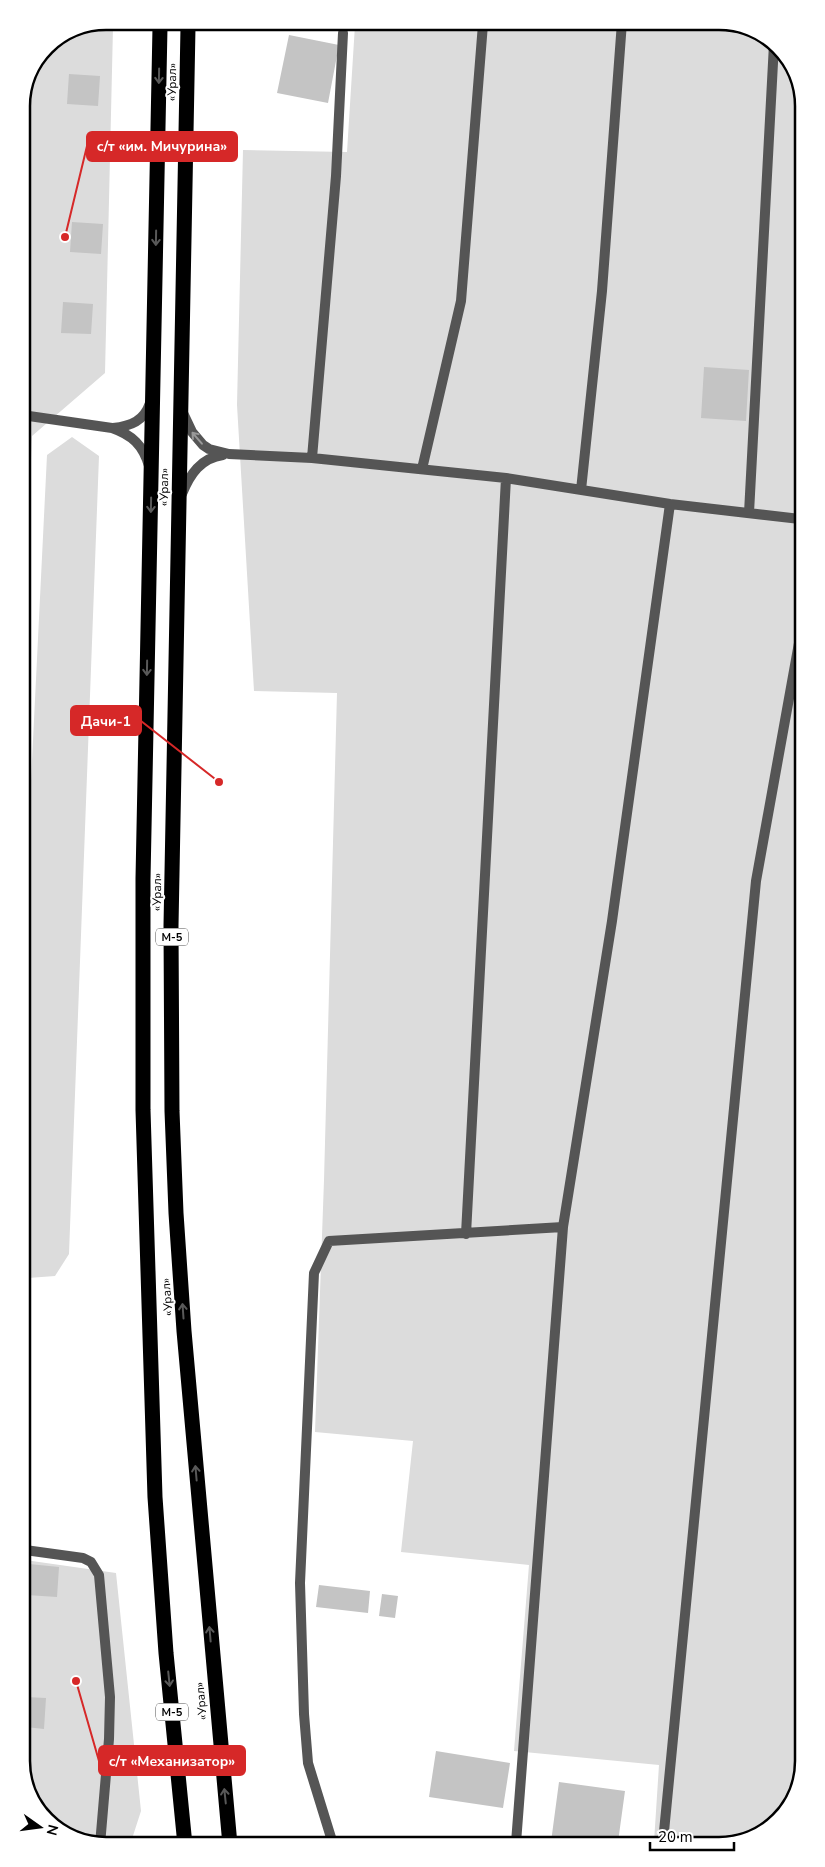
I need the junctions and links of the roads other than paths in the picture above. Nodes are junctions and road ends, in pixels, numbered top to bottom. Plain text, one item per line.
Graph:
1 (160, 30) edge
2 (188, 30) edge
3 (483, 30) edge
4 (621, 30) edge
5 (343, 33) dead end
6 (774, 53) edge
7 (153, 396) junction
8 (180, 406) junction
9 (30, 416) edge
10 (112, 428) junction
11 (229, 454) junction
12 (312, 458) junction
13 (422, 469) junction
14 (506, 478) junction
15 (151, 479) junction
16 (581, 490) junction
17 (670, 504) junction
18 (178, 505) junction
19 (749, 513) junction
20 (795, 518) edge
21 (795, 665) edge
22 (563, 1227) junction
23 (466, 1234) junction
24 (30, 1551) edge
25 (101, 1837) edge
26 (184, 1837) edge
27 (229, 1837) edge
28 (331, 1837) edge
29 (516, 1837) edge
30 (663, 1837) edge

1 -> 7 highway, «Урал» / М-5
2 - 8 highway, «Урал» / М-5
3 - 13 lane
4 - 16 lane
5 - 12 lane
6 - 19 lane
7 - 10 lane
7 - 15 highway, «Урал» / М-5
11 -> 8 lane
8 - 18 highway, «Урал» / М-5
9 - 10 lane
10 - 15 lane
11 - 12 lane
11 - 18 lane
12 - 13 lane
13 - 14 lane
14 - 16 lane
14 - 23 lane
15 -> 26 highway, «Урал» / М-5
16 - 17 lane
17 - 19 lane
17 - 22 lane
27 -> 18 highway, «Урал» / М-5
19 - 20 lane
21 - 30 lane
22 - 23 lane
22 - 29 lane
23 - 28 lane
24 - 25 lane

